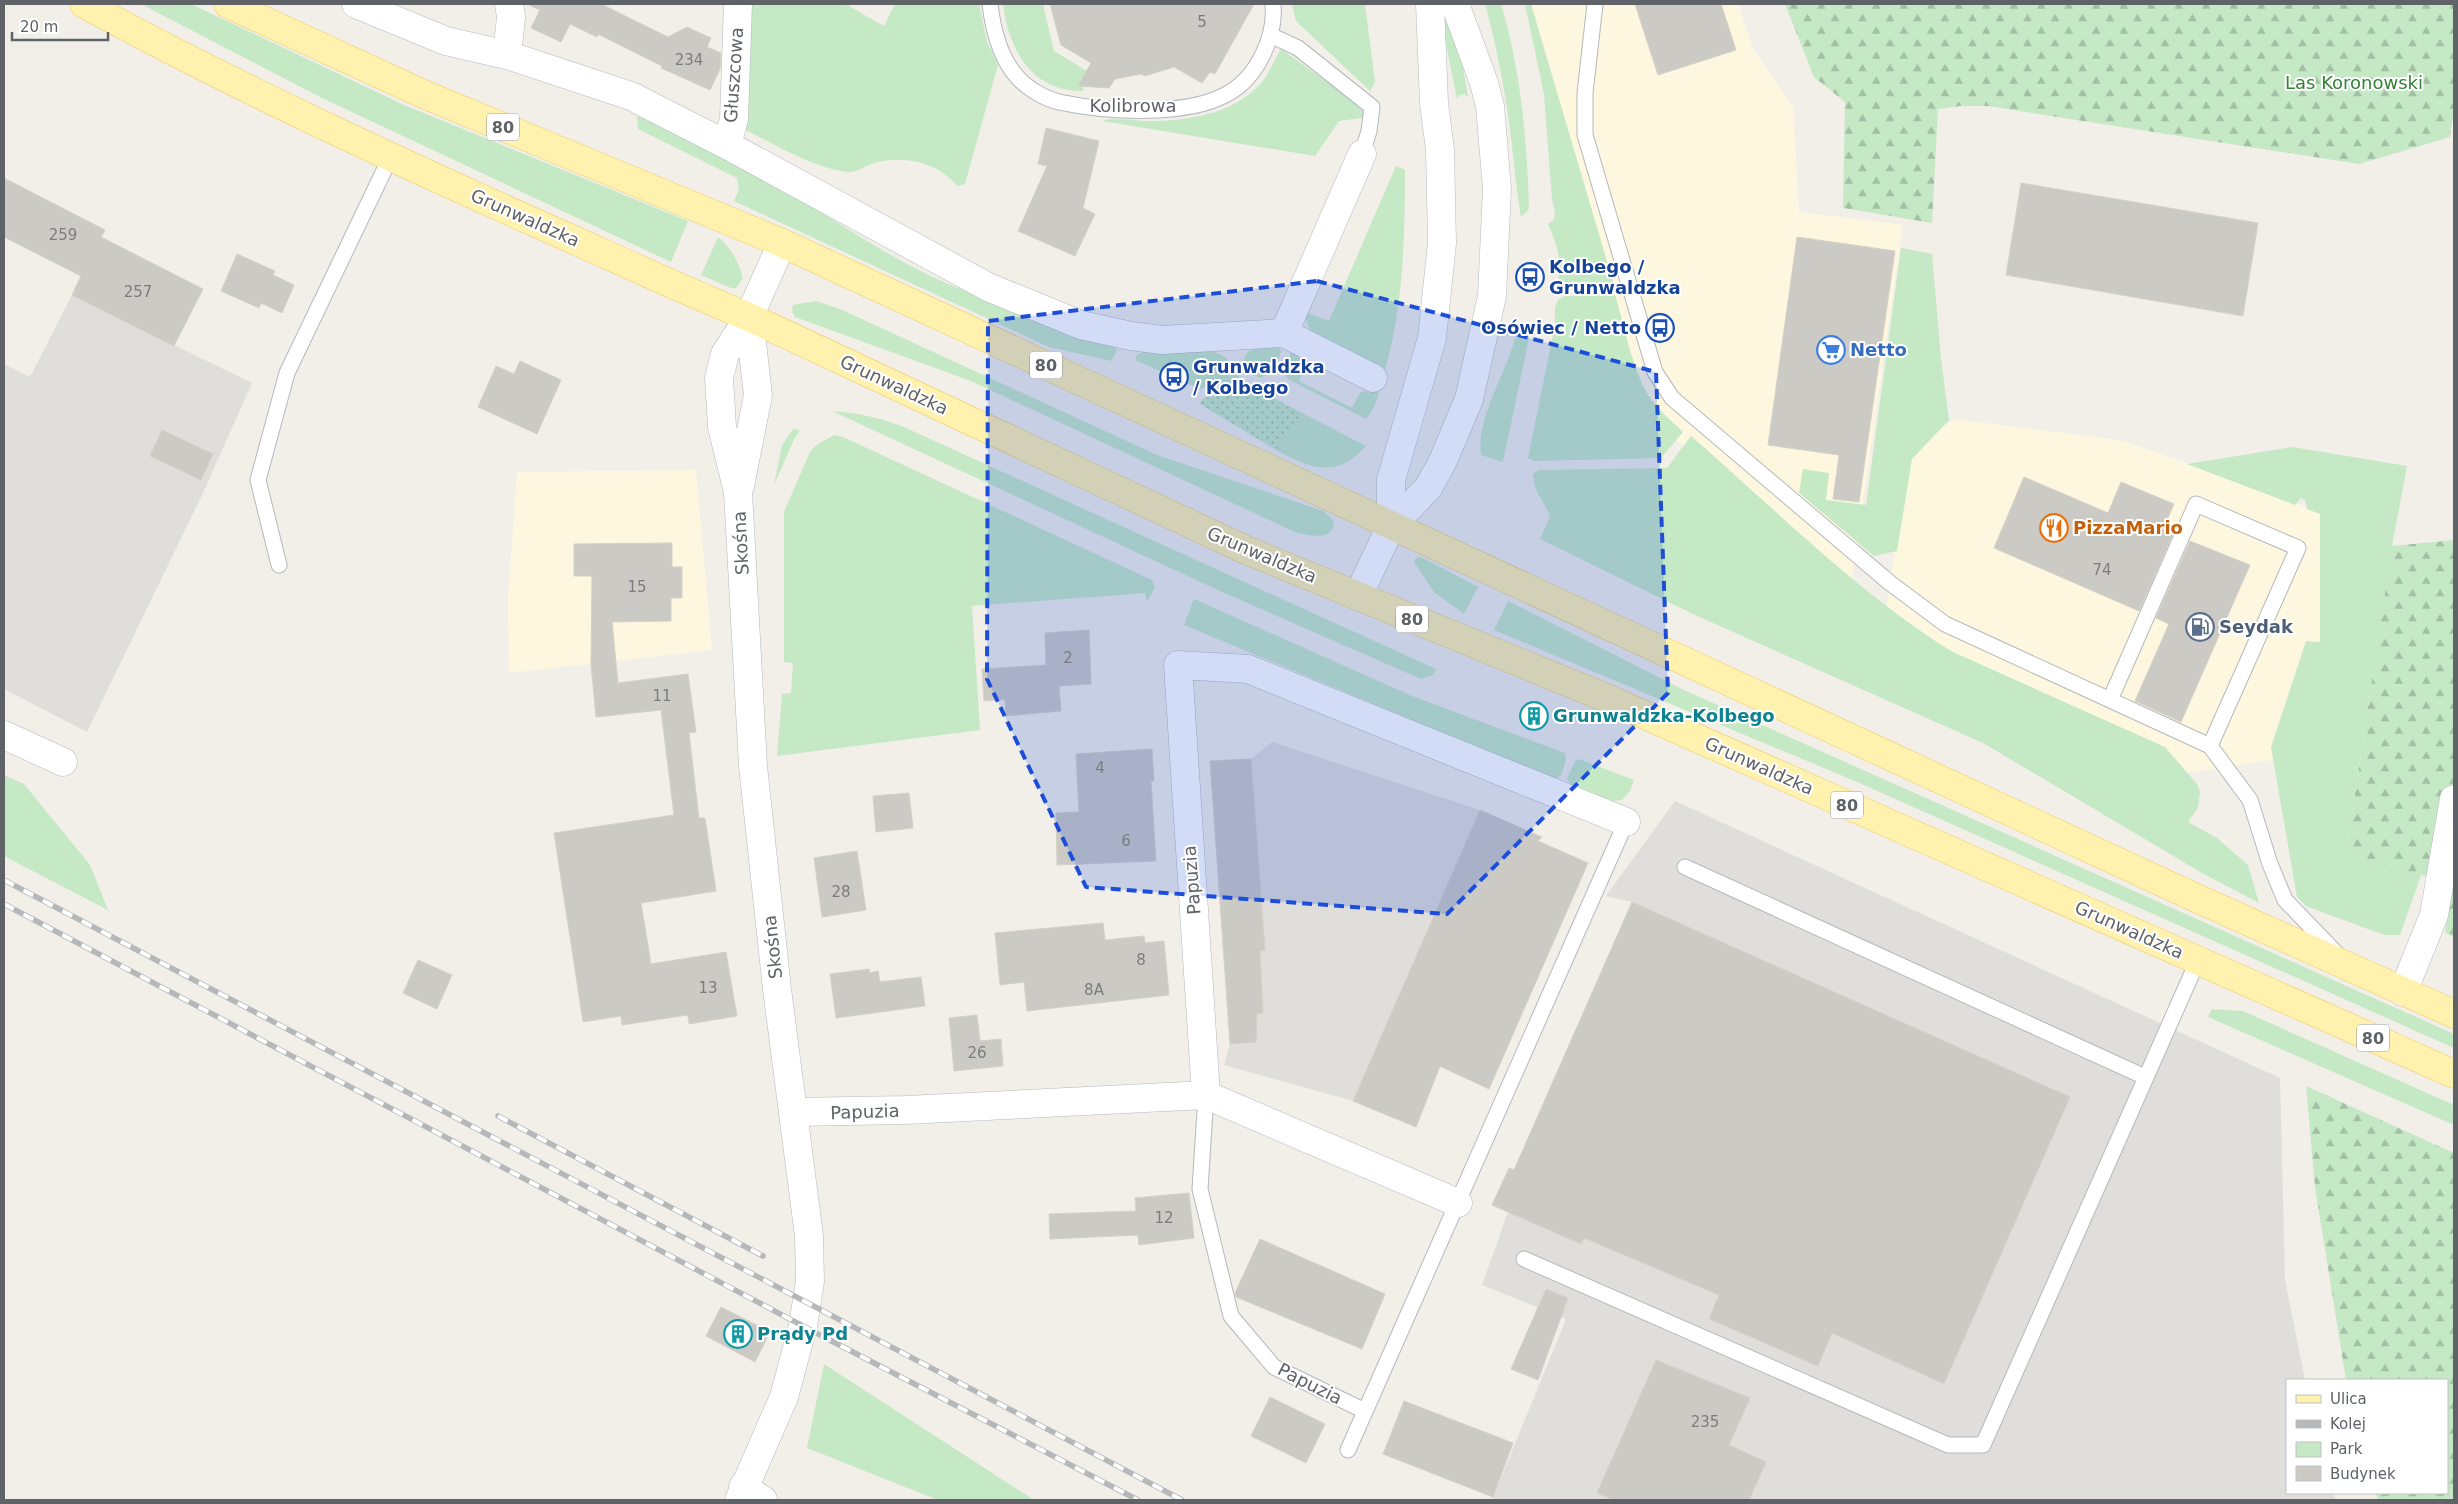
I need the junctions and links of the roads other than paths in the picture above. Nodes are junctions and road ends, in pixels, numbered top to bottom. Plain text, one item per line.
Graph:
1 (84, 4) edge
2 (228, 4) edge
3 (356, 4) edge
4 (509, 4) edge
5 (738, 4) edge
6 (990, 4) edge
7 (1273, 4) edge
8 (1430, 4) edge
9 (1455, 4) edge
10 (1595, 4) edge
11 (1270, 35) junction
12 (507, 55) junction
13 (727, 145) junction
14 (1362, 154) joint
15 (390, 158) junction
16 (782, 243) junction
17 (749, 318) junction
18 (1284, 333) junction
19 (1373, 378) dead end
20 (738, 492) junction
21 (1392, 526) junction
22 (279, 565) dead end
23 (1358, 596) junction
24 (2110, 700) junction
25 (4, 735) edge
26 (2210, 746) junction
27 (63, 762) dead end
28 (2454, 799) edge
29 (1626, 822) joint
30 (1685, 866) dead end
31 (2198, 960) junction
32 (2350, 968) junction
33 (2403, 992) junction
34 (2454, 1014) edge
35 (2454, 1074) edge
36 (2145, 1077) junction
37 (1206, 1095) junction
38 (793, 1112) junction
39 (1458, 1203) junction
40 (1524, 1258) dead end
41 (1365, 1411) junction
42 (1348, 1450) dead end
43 (746, 1496) edge

1 - 15 main road, Grunwaldzka / 80
2 - 16 main road, 80
3 - 12 street
4 - 12 street
5 - 13 street, Głuszcowa
6 - 11 lane, Kolibrowa
7 - 11 lane, Kolibrowa
8 - 21 street
9 - 21 street
10 - 24 lane
11 - 14 lane
12 - 13 street
13 - 18 street
14 - 18 street
15 - 17 main road, Grunwaldzka / 80
15 - 22 lane
16 - 17 street, Skośna
16 - 21 main road, 80
17 - 20 street, Skośna
17 - 20 street, Skośna
17 - 23 main road, Grunwaldzka / 80
18 - 19 street
20 - 38 street, Skośna
21 - 23 street
21 - 32 main road, 80
23 - 31 main road, Grunwaldzka / 80
24 - 26 lane
24 - 26 lane
25 - 27 street
26 - 32 lane
28 - 33 street
29 - 37 street, Papuzia
29 - 39 lane
30 - 36 lane
31 - 35 main road, Grunwaldzka / 80
31 - 36 lane
32 - 33 main road, 80
33 - 34 main road, 80
36 - 40 lane
37 - 38 street, Papuzia
37 - 39 street, Papuzia
37 - 41 lane, Papuzia
38 - 43 street, Skośna
39 - 41 lane
41 - 42 lane

